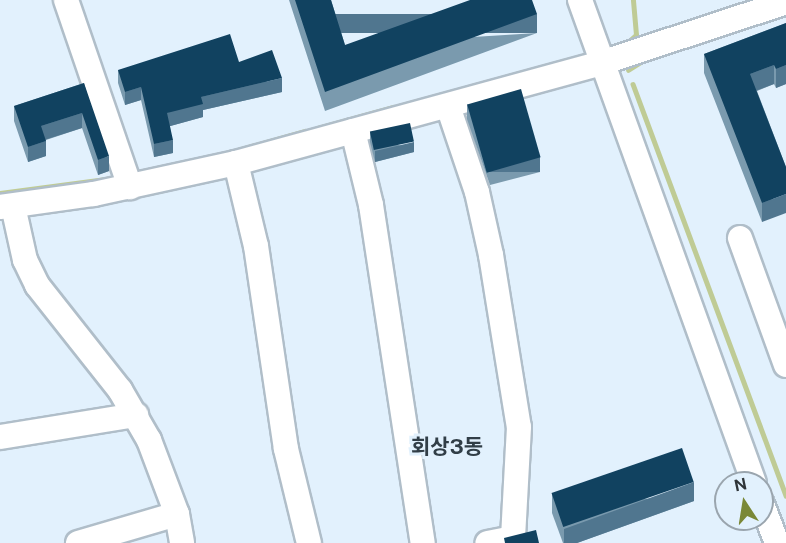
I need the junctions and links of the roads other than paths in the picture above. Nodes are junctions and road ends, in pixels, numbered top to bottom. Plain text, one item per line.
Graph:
1 (66, 0) edge
2 (580, 0) edge
3 (786, 2) edge
4 (601, 63) junction
5 (448, 106) junction
6 (353, 131) junction
7 (236, 164) junction
8 (130, 187) junction
9 (7, 206) edge
10 (740, 238) dead end
11 (786, 365) edge
12 (136, 415) junction
13 (0, 436) edge
14 (750, 471) edge
15 (177, 513) junction
16 (78, 543) edge
17 (182, 543) edge
18 (309, 543) edge
19 (423, 543) edge
20 (488, 543) edge

1 - 8 street
2 - 4 street
3 - 4 street
4 - 5 street
4 - 14 street
5 - 6 street
5 - 20 street
6 - 7 street
6 - 19 street
7 - 8 street
7 - 18 street
8 - 9 street
9 - 12 street
10 - 11 street
12 - 13 street
12 - 15 street
15 - 16 street
15 - 17 street

